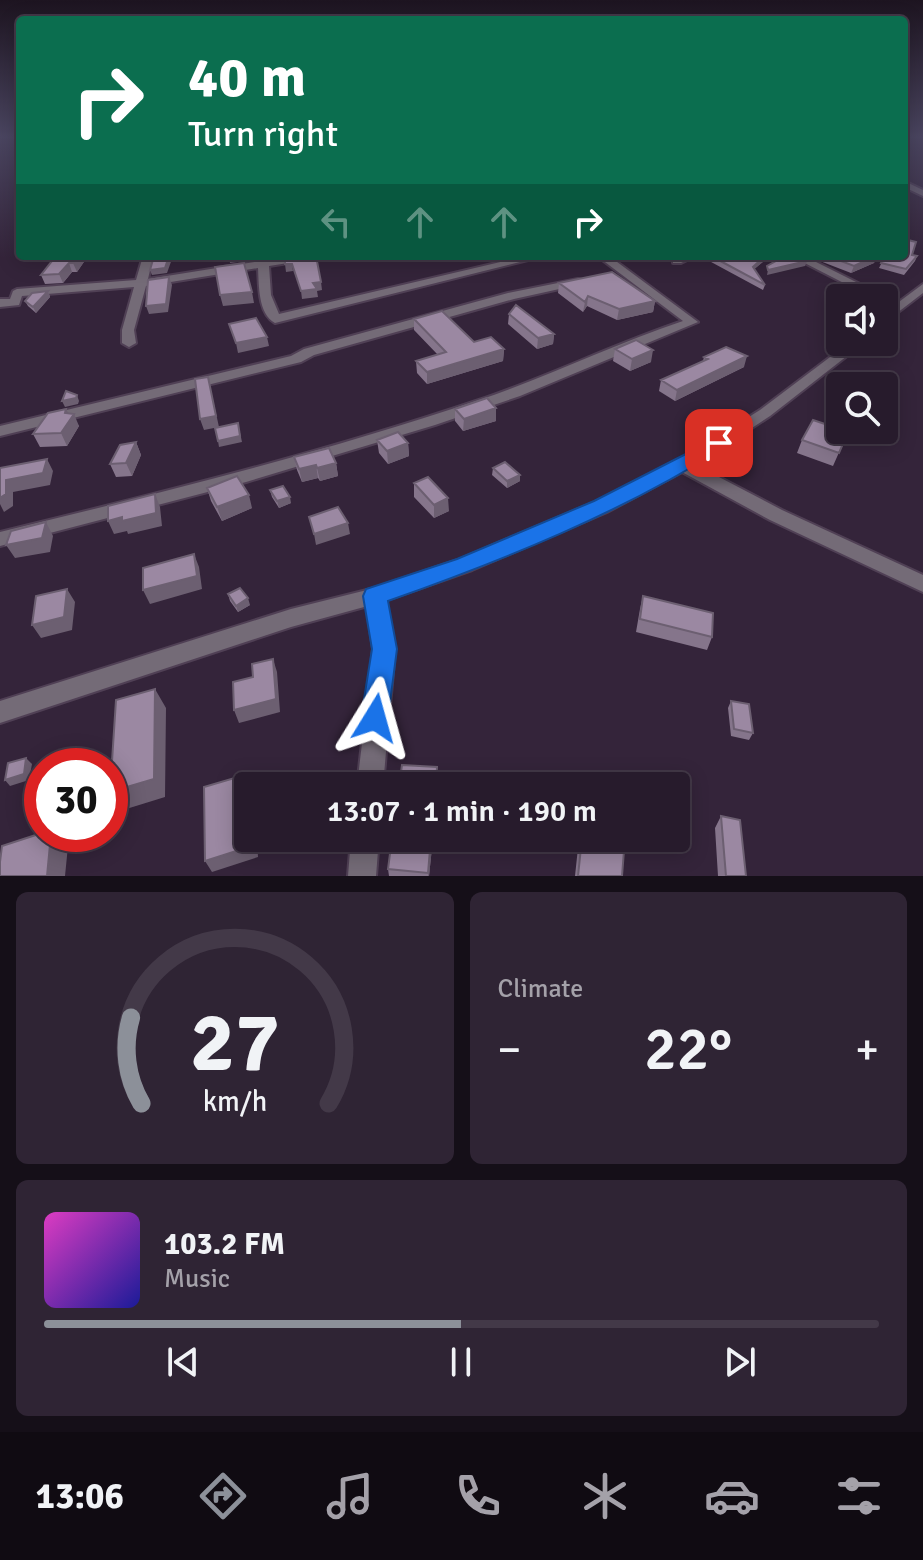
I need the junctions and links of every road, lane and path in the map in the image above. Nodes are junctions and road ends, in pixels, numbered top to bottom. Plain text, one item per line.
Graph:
1 (147, 260) edge
2 (288, 260) edge
3 (522, 260) edge
4 (609, 260) edge
5 (804, 260) edge
6 (263, 264) junction
7 (627, 271) junction
8 (141, 283) junction
9 (853, 284) edge
10 (923, 287) edge
11 (0, 303) edge
12 (898, 305) edge
13 (129, 343) dead end
14 (840, 356) edge
15 (0, 431) edge
16 (683, 465) junction
17 (0, 539) edge
18 (923, 584) edge
19 (375, 596) junction
20 (0, 712) edge
21 (371, 772) edge
22 (364, 852) edge
23 (362, 876) edge

1 - 8 street
2 - 6 street
3 - 6 street
4 - 7 street
5 - 9 street
6 - 8 street
7 - 15 street
7 - 17 street
8 - 11 street
8 - 13 street
10 - 12 street
14 - 16 street
16 - 18 street
16 - 19 street
19 - 20 street
19 - 21 street
22 - 23 street

